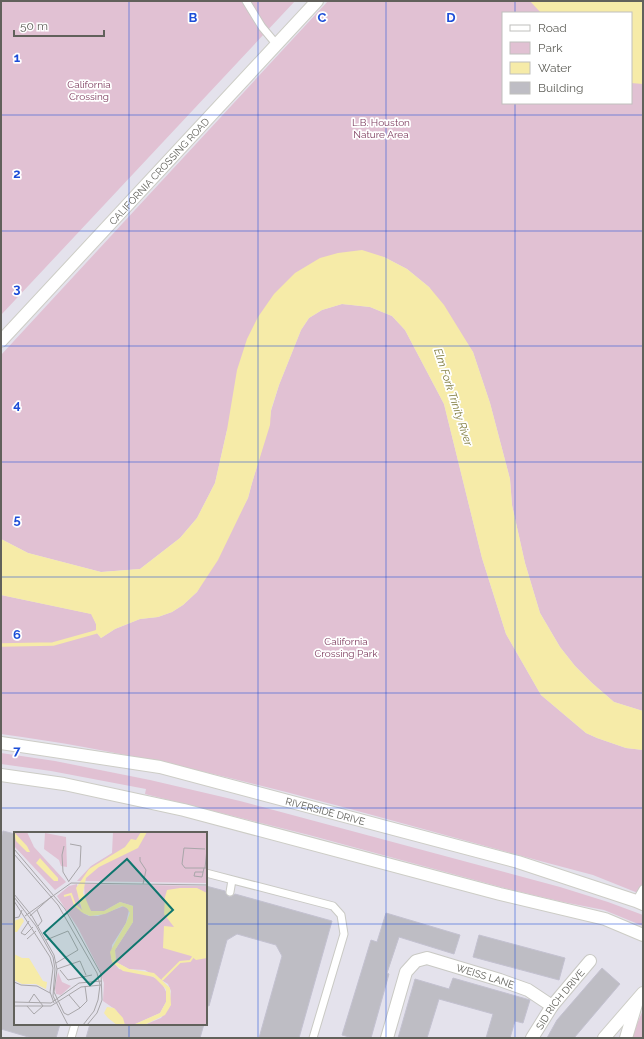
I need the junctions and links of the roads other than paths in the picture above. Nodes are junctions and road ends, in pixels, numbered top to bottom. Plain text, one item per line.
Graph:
1 (246, 1) edge
2 (317, 1) edge
3 (277, 45) junction
4 (1, 341) edge
5 (1, 743) edge
6 (1, 775) edge
7 (207, 873) edge
8 (232, 880) junction
9 (643, 889) edge
10 (230, 892) dead end
11 (640, 903) edge
12 (643, 935) edge
13 (590, 961) dead end
14 (641, 995) edge
15 (552, 1006) junction
16 (75, 1025) edge
17 (71, 1038) edge
18 (314, 1038) edge
19 (387, 1038) edge
20 (532, 1038) edge
21 (604, 1038) edge
22 (626, 1038) edge

1 - 3 lane
2 - 3 main road, CALIFORNIA CROSSING ROAD
3 - 4 main road, CALIFORNIA CROSSING ROAD
5 - 11 main road, RIVERSIDE DRIVE
6 - 12 main road
7 - 8 lane
8 - 10 lane
8 - 18 lane
9 - 11 lane
13 - 15 main road, SID RICH DRIVE
14 - 21 main road
14 - 22 main road
15 - 19 main road, WEISS LANE
15 - 20 main road, SID RICH DRIVE
16 - 17 lane

